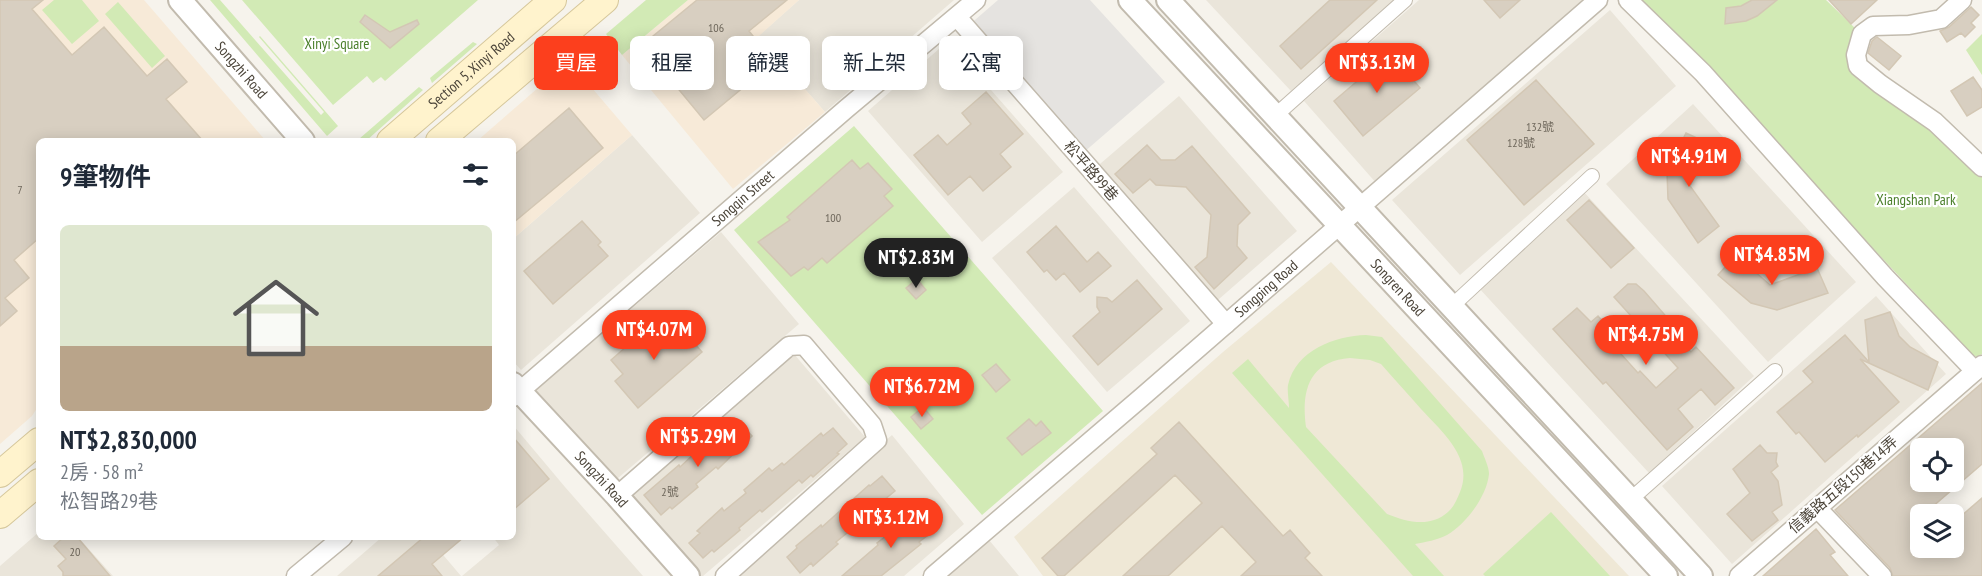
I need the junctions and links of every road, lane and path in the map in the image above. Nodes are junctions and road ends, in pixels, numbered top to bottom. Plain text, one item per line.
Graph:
1 (180, 0) edge
2 (553, 0) edge
3 (605, 0) edge
4 (976, 0) edge
5 (1131, 0) edge
6 (1168, 0) edge
7 (1405, 0) edge
8 (1598, 0) edge
9 (1628, 0) edge
10 (1962, 0) edge
11 (957, 17) junction
12 (1276, 115) junction
13 (300, 138) edge
14 (393, 138) edge
15 (443, 138) edge
16 (1982, 167) edge
17 (1592, 176) dead end
18 (1360, 207) junction
19 (1340, 225) junction
20 (1452, 306) junction
21 (1226, 324) junction
22 (1979, 368) edge
23 (1775, 371) dead end
24 (516, 390) edge
25 (516, 392) edge
26 (36, 444) edge
27 (0, 474) edge
28 (36, 485) edge
29 (617, 496) junction
30 (1630, 500) junction
31 (1817, 508) junction
32 (0, 515) edge
33 (339, 540) edge
34 (296, 576) edge
35 (688, 576) edge
36 (724, 576) edge
37 (933, 576) edge
38 (1666, 576) edge
39 (1701, 576) edge
40 (1739, 576) edge
41 (1882, 576) edge

1 - 13 street, Songzhi Road
2 - 14 main road, Section 5, Xinyi Road
3 - 15 main road
4 - 11 street, Songqin Street
5 - 19 street, Songren Road
6 - 12 street, Songren Road
7 - 12 street
8 - 18 street, Songping Road
9 - 22 street
10 - 16 street
11 - 21 street, 松平路99巷
11 - 24 street, Songqin Street
12 - 18 street, Songren Road
17 - 20 street
18 - 19 street, Songping Road
18 - 20 street, Songren Road
19 - 21 street, Songping Road
19 - 38 street, Songren Road
20 - 30 street, Songren Road
21 - 37 street, Songping Road
22 - 31 street, 信義路五段150巷14弄
23 - 30 street
25 - 29 street, Songzhi Road
26 - 27 main road
28 - 32 main road
29 - 35 street, Songzhi Road
29 - 36 street
30 - 39 street, Songren Road
31 - 40 street, 信義路五段150巷14弄
31 - 41 street
33 - 34 street

